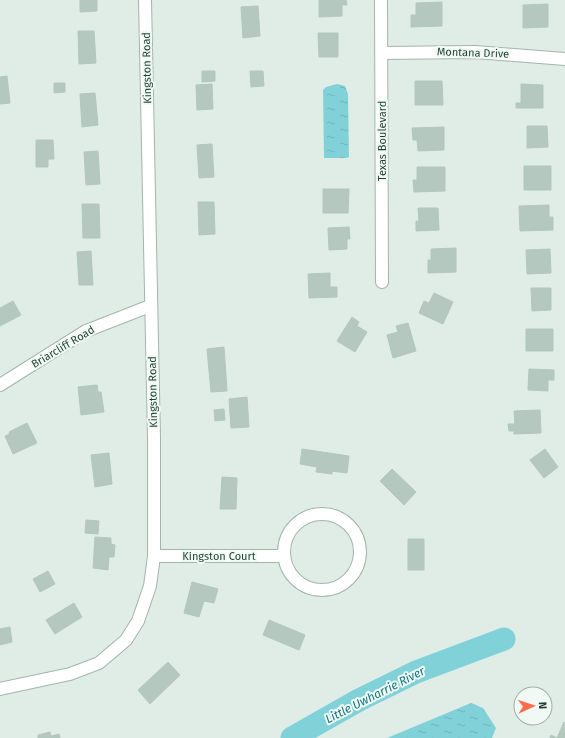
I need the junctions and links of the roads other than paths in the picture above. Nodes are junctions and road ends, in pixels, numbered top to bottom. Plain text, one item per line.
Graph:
1 (145, 0) edge
2 (381, 0) edge
3 (382, 53) junction
4 (565, 59) edge
5 (382, 282) dead end
6 (150, 306) junction
7 (0, 385) edge
8 (154, 556) junction
9 (284, 556) junction
10 (0, 689) edge

1 - 6 street, Kingston Road
2 - 3 street, Texas Boulevard
3 - 4 street, Montana Drive
3 - 5 street, Texas Boulevard
6 - 7 street, Briarcliff Road
6 - 8 street, Kingston Road
8 - 9 street, Kingston Court
8 - 10 street, Kingston Road
9 - 9 street

